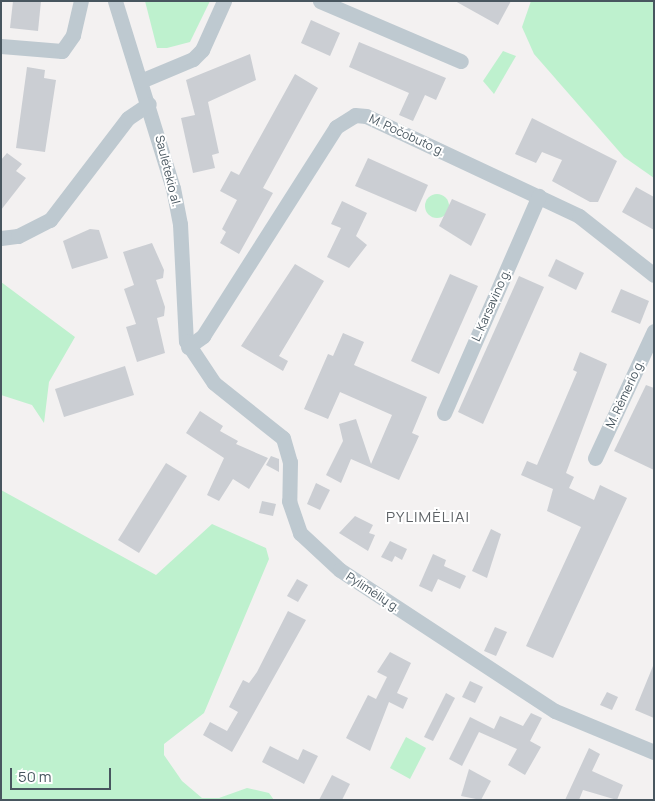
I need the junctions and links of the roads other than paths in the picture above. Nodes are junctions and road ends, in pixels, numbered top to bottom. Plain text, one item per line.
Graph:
1 (81, 1) edge
2 (115, 1) edge
3 (224, 1) edge
4 (320, 1) edge
5 (1, 46) edge
6 (461, 61) dead end
7 (143, 80) junction
8 (149, 104) junction
9 (539, 196) junction
10 (1, 238) edge
11 (654, 275) edge
12 (654, 331) edge
13 (188, 347) junction
14 (444, 413) dead end
15 (595, 458) dead end
16 (654, 752) edge

1 - 5 street
2 - 7 street, Saulėtekio al.
3 - 7 street
4 - 6 street
7 - 8 street, Saulėtekio al.
8 - 10 street
8 - 13 street, Saulėtekio al.
9 - 11 street, M. Počobuto g.
9 - 13 street, M. Počobuto g.
9 - 14 street, L. Karsavino g.
12 - 15 street, M. Rėmerio g.
13 - 16 street, Pylimėlių g.

